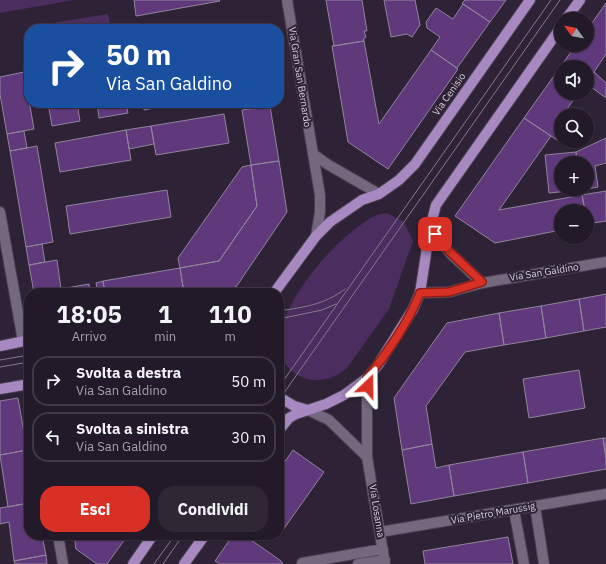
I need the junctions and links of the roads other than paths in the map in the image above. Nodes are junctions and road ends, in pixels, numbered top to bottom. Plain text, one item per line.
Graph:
1 (288, 0) edge
2 (530, 0) edge
3 (580, 0) edge
4 (571, 12) edge
5 (554, 37) edge
6 (313, 154) junction
7 (379, 194) junction
8 (0, 212) edge
9 (430, 228) junction
10 (316, 236) junction
11 (606, 262) edge
12 (482, 282) junction
13 (278, 288) edge
14 (420, 293) junction
15 (24, 331) edge
16 (24, 341) edge
17 (0, 346) edge
18 (367, 378) junction
19 (24, 385) edge
20 (0, 389) edge
21 (284, 400) edge
22 (308, 410) junction
23 (284, 424) edge
24 (367, 458) junction
25 (606, 494) edge
26 (535, 506) junction
27 (514, 510) junction
28 (380, 532) junction
29 (59, 540) edge
30 (150, 540) edge
31 (201, 540) edge
32 (383, 549) junction
33 (385, 562) edge
34 (302, 563) edge
35 (63, 564) edge
36 (133, 564) edge
37 (184, 564) edge
38 (358, 564) edge
39 (524, 564) edge
40 (544, 564) edge

1 - 6 street, Via Gran San Bernardo
2 - 7 main road, Via Cenisio
3 - 4 main road
5 - 9 main road
6 - 7 street
6 - 10 street, Via Gran San Bernardo
7 - 10 main road, Via Cenisio
8 - 15 street
9 - 12 street
9 - 14 main road
10 - 13 main road, Via Cenisio
11 - 12 street, Via San Galdino
12 - 14 street, Via San Galdino
14 - 18 main road
16 - 17 main road
18 - 22 main road
18 - 24 street, Via Losanna
19 - 20 main road
21 - 22 main road
22 - 23 main road
22 - 24 street
24 - 28 street, Via Losanna
25 - 26 street, Via Pietro Marussig
26 - 27 street, Via Pietro Marussig
26 - 40 street
27 - 28 street, Via Pietro Marussig
27 - 39 street
28 - 32 street, Via Losanna
29 - 35 street
30 - 36 main road
31 - 37 main road
32 - 33 street, Via Losanna
32 - 34 street
33 - 38 street

